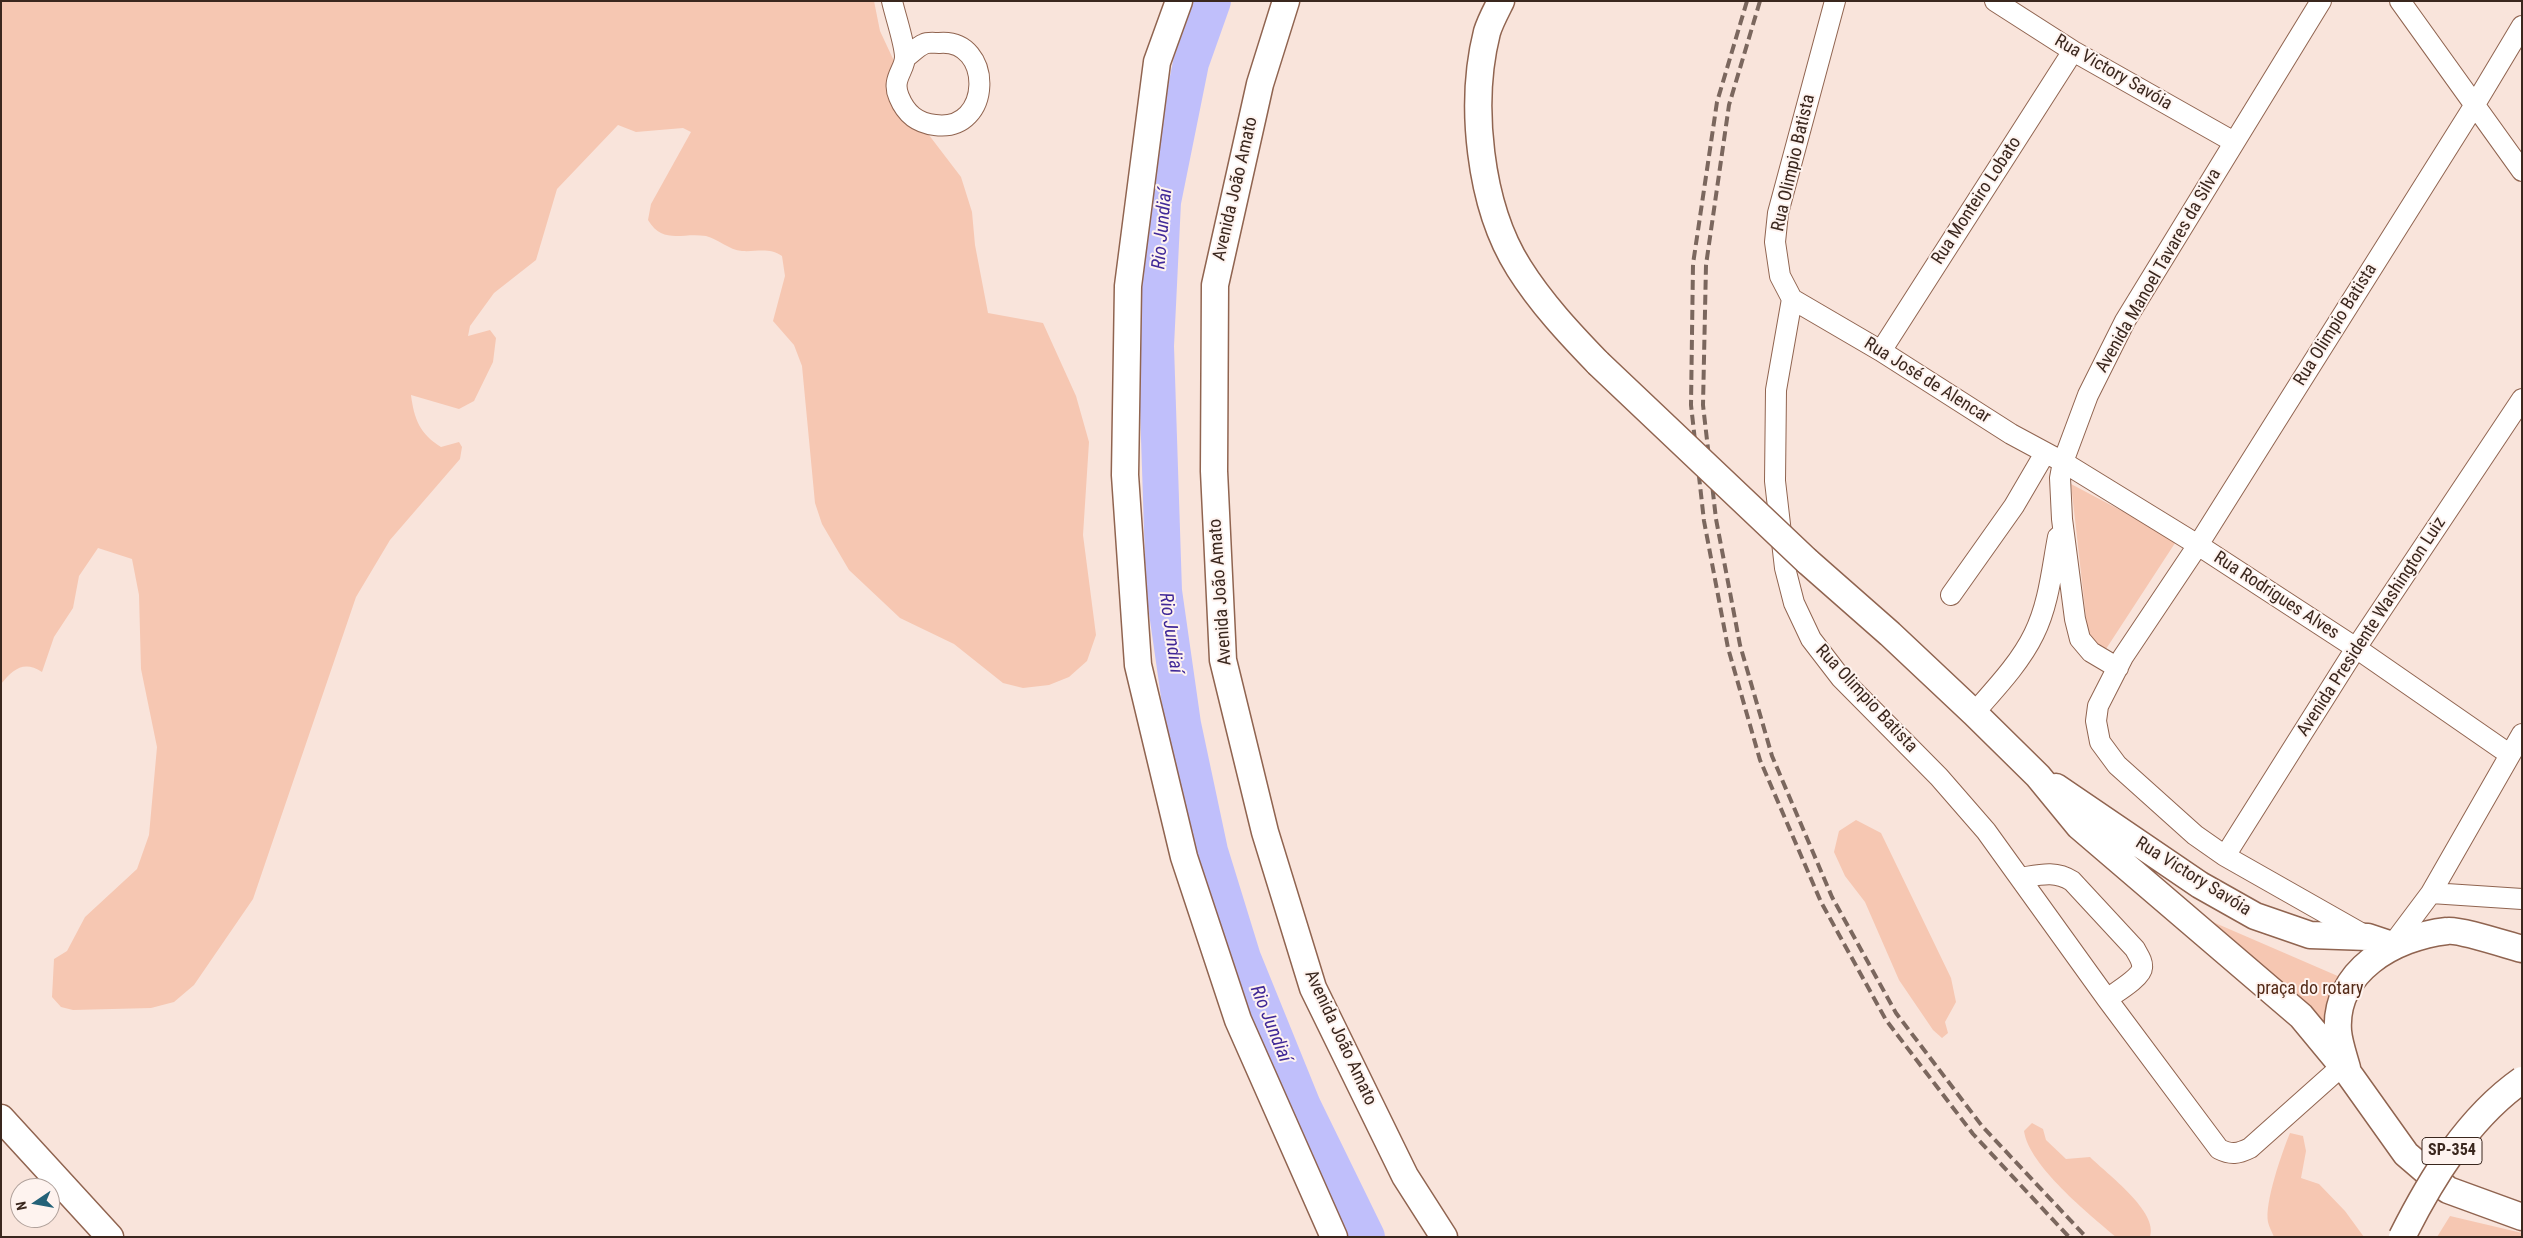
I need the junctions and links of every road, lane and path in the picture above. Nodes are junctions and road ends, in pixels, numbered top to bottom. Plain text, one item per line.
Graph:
1 (892, 1) edge
2 (1179, 1) edge
3 (1286, 1) edge
4 (1501, 1) edge
5 (1835, 1) edge
6 (1995, 1) edge
7 (2321, 1) edge
8 (2400, 1) edge
9 (2522, 26) edge
10 (2073, 51) junction
11 (905, 58) junction
12 (2474, 106) junction
13 (2234, 142) junction
14 (2522, 171) edge
15 (1792, 299) junction
16 (1881, 351) junction
17 (2522, 399) edge
18 (2054, 458) junction
19 (2062, 520) junction
20 (2198, 545) junction
21 (1951, 596) dead end
22 (2356, 648) junction
23 (2118, 668) junction
24 (1974, 713) junction
25 (2522, 734) edge
26 (2508, 754) junction
27 (2038, 776) junction
28 (2225, 856) junction
29 (2020, 878) junction
30 (2431, 893) junction
31 (2522, 900) edge
32 (2368, 937) junction
33 (2392, 945) junction
34 (2522, 949) edge
35 (2107, 999) junction
36 (2345, 1070) junction
37 (2522, 1080) edge
38 (1, 1118) edge
39 (2522, 1217) edge
40 (110, 1237) edge
41 (1334, 1237) edge
42 (1444, 1237) edge
43 (2402, 1237) edge

1 - 11 street
2 - 41 main road
3 - 42 main road, Avenida João Amato
4 - 24 main road, bridge
5 - 15 street, Rua Olimpio Batista
6 - 10 street, Rua Victory Savóia
7 - 13 street, Avenida Manoel Tavares da Silva
8 - 12 street
9 - 12 street
10 - 13 street, Rua Victory Savóia
10 - 16 street, Rua Monteiro Lobato
11 - 11 street
12 - 14 street
12 - 20 street, Rua Olimpio Batista
13 - 18 street, Avenida Manoel Tavares da Silva
15 - 16 street, Rua José de Alencar
15 - 29 street, Rua Olimpio Batista
16 - 18 street, Rua José de Alencar
17 - 22 street, Avenida Presidente Washington Luiz
18 - 19 street, Avenida Manoel Tavares da Silva
18 - 20 street, Rua Rodrigues Alves
18 - 21 street
19 - 23 street, Avenida Manoel Tavares da Silva
19 - 24 street
20 - 22 street, Rua Rodrigues Alves
20 - 23 street
22 - 26 street, Rua Rodrigues Alves
22 - 28 street, Avenida Presidente Washington Luiz
23 - 28 street
24 - 27 main road
25 - 26 street
26 - 30 street
27 - 32 main road, Rua Victory Savóia
27 - 36 main road
28 - 32 street
29 - 35 street, Rua Olimpio Batista
29 - 35 street
30 - 31 street
30 - 33 street
32 - 33 main road, Rua Victory Savóia
33 - 34 main road
33 - 36 main road
35 - 36 street, Rua Olimpio Batista
36 - 39 main road
37 - 43 main road, SP-354, bridge
38 - 40 main road

